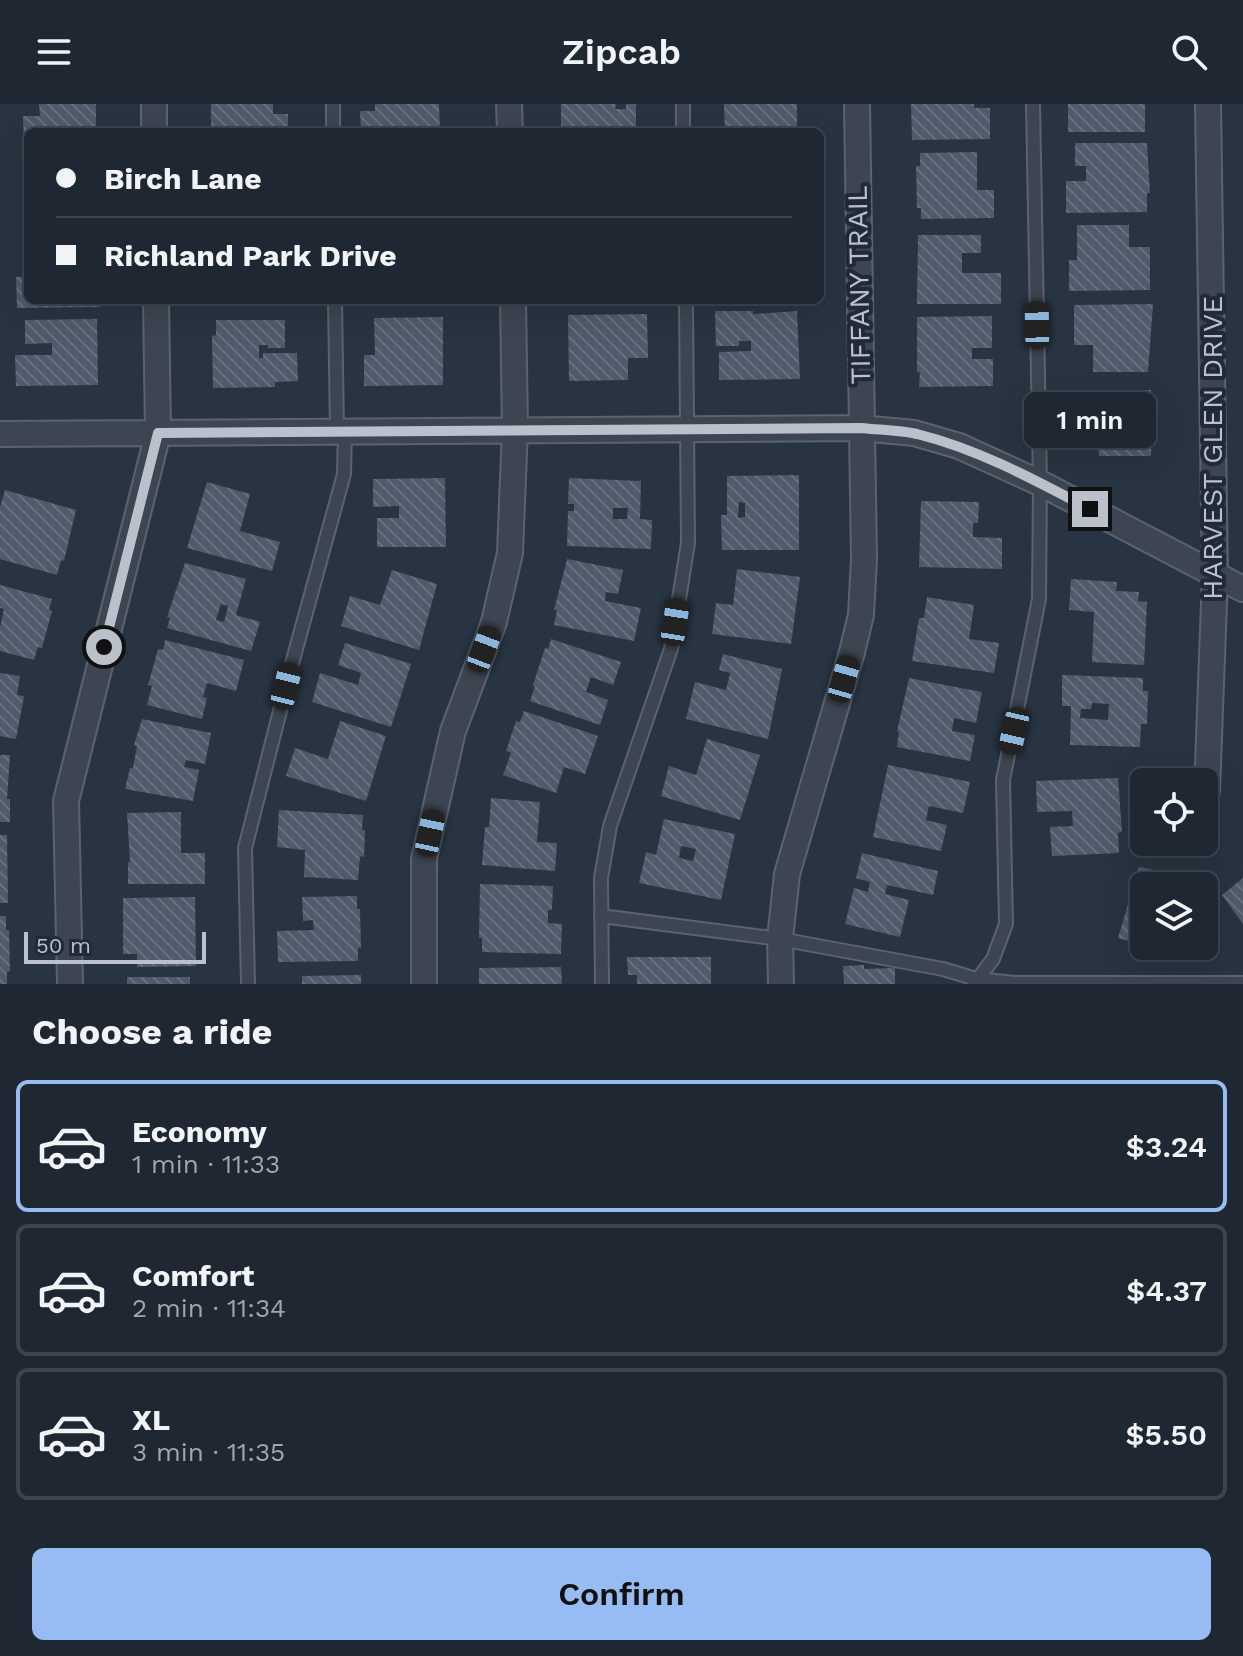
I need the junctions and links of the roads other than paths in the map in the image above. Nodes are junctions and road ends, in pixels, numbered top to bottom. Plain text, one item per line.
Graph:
1 (154, 104) edge
2 (333, 104) edge
3 (509, 104) edge
4 (683, 104) edge
5 (857, 104) edge
6 (1033, 104) edge
7 (1208, 104) edge
8 (154, 128) edge
9 (333, 128) edge
10 (510, 128) edge
11 (683, 128) edge
12 (156, 304) edge
13 (335, 304) edge
14 (513, 304) edge
15 (686, 304) edge
16 (861, 428) junction
17 (515, 429) junction
18 (688, 430) junction
19 (341, 431) junction
20 (158, 433) junction
21 (0, 434) edge
22 (1040, 483) junction
23 (1215, 576) junction
24 (1243, 589) edge
25 (1208, 768) edge
26 (601, 916) junction
27 (780, 939) junction
28 (975, 981) edge
29 (1243, 983) edge
30 (70, 984) edge
31 (248, 984) edge
32 (424, 984) edge
33 (602, 984) edge
34 (781, 984) edge

1 - 8 street
2 - 9 lane
3 - 10 street
4 - 11 lane
5 - 16 street, TIFFANY TRAIL
6 - 22 lane
7 - 23 street, HARVEST GLEN DRIVE
12 - 20 street
13 - 19 lane
14 - 17 street
15 - 18 lane
16 - 18 street
16 - 22 street
16 - 27 street, TIFFANY TRAIL
17 - 18 street
17 - 19 street
17 - 32 street
18 - 26 lane
19 - 20 street
19 - 31 lane
20 - 21 street
20 - 30 street
22 - 23 street
22 - 28 lane
23 - 24 street
23 - 25 street, HARVEST GLEN DRIVE
26 - 27 lane
26 - 33 lane
27 - 28 lane
27 - 34 street, TIFFANY TRAIL
28 - 29 lane

